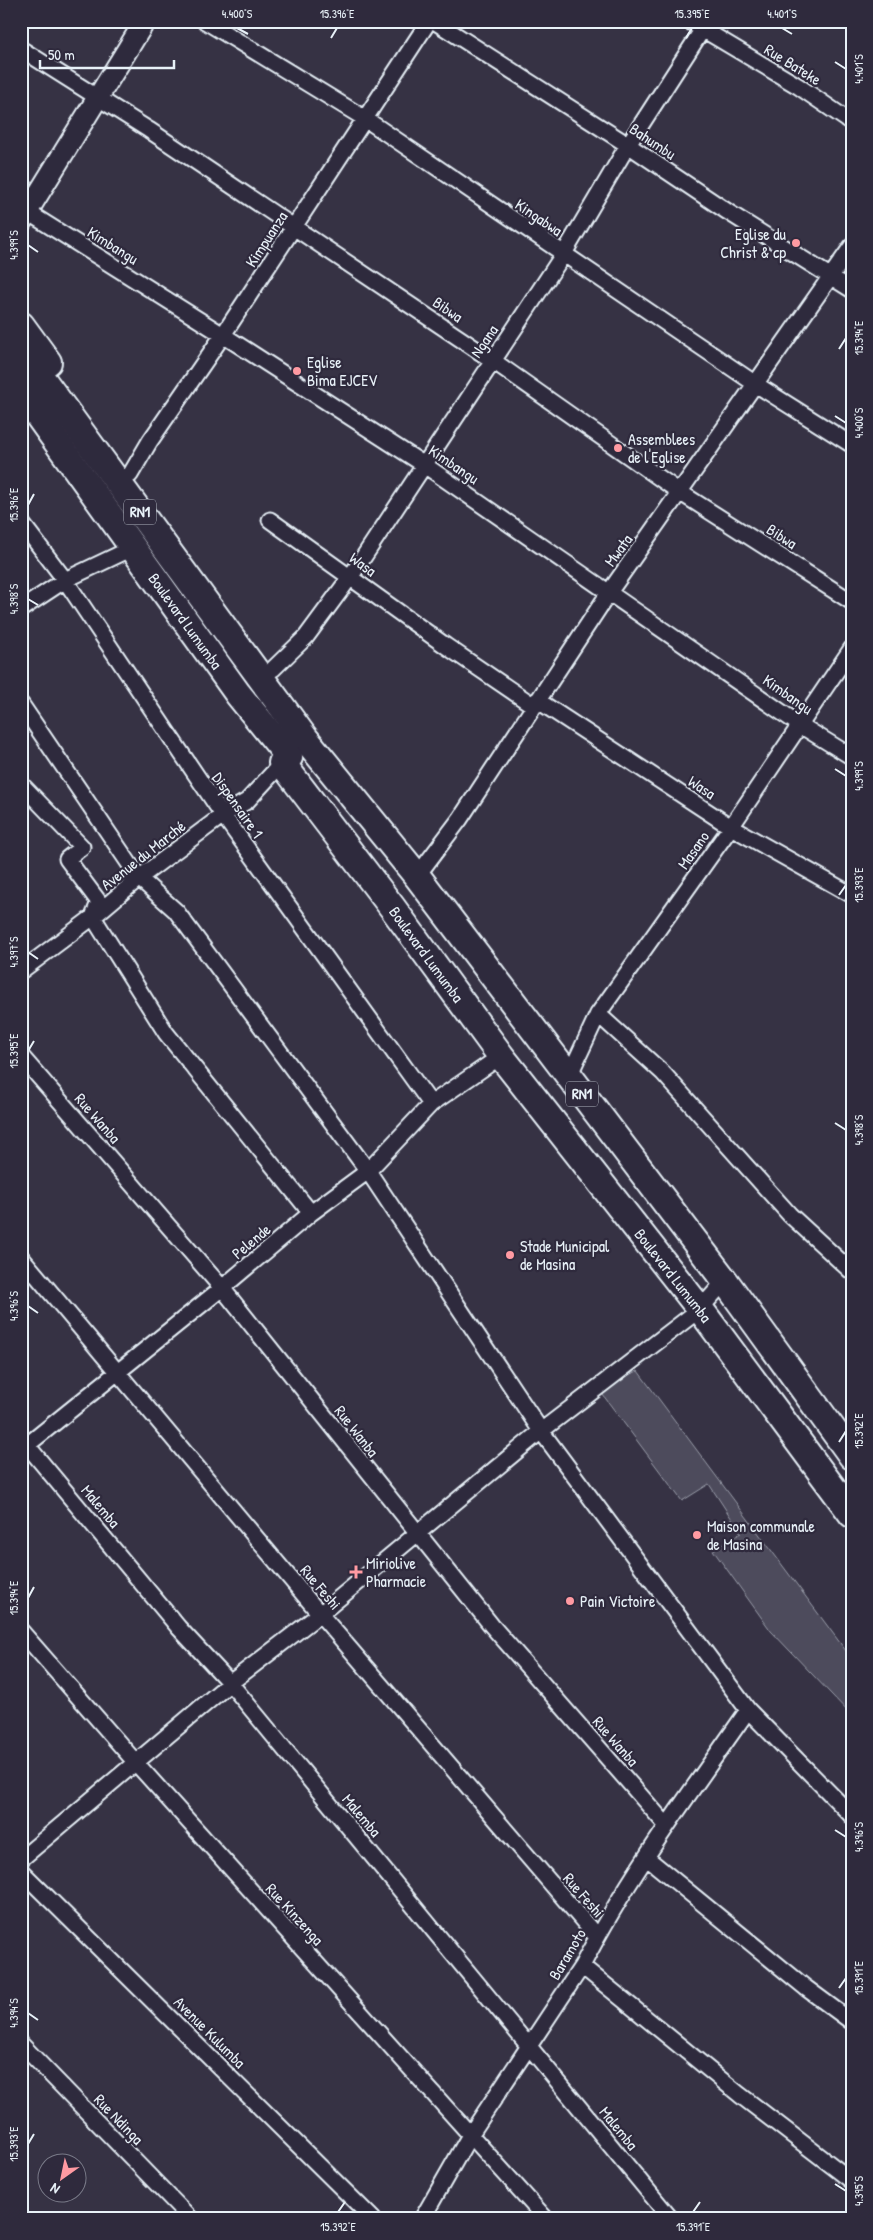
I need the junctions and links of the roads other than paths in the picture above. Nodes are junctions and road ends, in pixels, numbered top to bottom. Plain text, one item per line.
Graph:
1 (145, 21) edge
2 (205, 21) edge
3 (429, 21) edge
4 (434, 21) edge
5 (689, 21) edge
6 (705, 26) edge
7 (21, 49) edge
8 (97, 98) junction
9 (364, 118) junction
10 (852, 123) edge
11 (628, 144) junction
12 (25, 218) edge
13 (294, 228) junction
14 (852, 246) edge
15 (563, 255) junction
16 (831, 276) junction
17 (852, 290) edge
18 (21, 325) edge
19 (223, 335) junction
20 (21, 350) edge
21 (492, 360) junction
22 (757, 384) junction
23 (21, 392) edge
24 (21, 409) edge
25 (852, 445) edge
26 (423, 464) junction
27 (130, 475) junction
28 (681, 493) junction
29 (270, 520) dead end
30 (21, 522) edge
31 (124, 552) junction
32 (350, 576) junction
33 (65, 580) junction
34 (610, 591) junction
35 (852, 602) edge
36 (21, 609) edge
37 (852, 648) edge
38 (266, 671) junction
39 (536, 703) junction
40 (21, 704) edge
41 (800, 725) junction
42 (292, 753) junction
43 (852, 758) edge
44 (21, 784) edge
45 (223, 815) junction
46 (731, 827) junction
47 (416, 876) junction
48 (139, 878) junction
49 (852, 895) edge
50 (93, 917) junction
51 (21, 971) edge
52 (598, 1014) junction
53 (21, 1056) edge
54 (501, 1056) junction
55 (569, 1076) junction
56 (431, 1104) junction
57 (368, 1171) junction
58 (312, 1213) junction
59 (21, 1256) edge
60 (852, 1272) edge
61 (725, 1281) junction
62 (222, 1288) junction
63 (700, 1309) junction
64 (118, 1372) junction
65 (541, 1431) junction
66 (23, 1444) edge
67 (852, 1456) edge
68 (852, 1514) edge
69 (416, 1534) junction
70 (320, 1614) junction
71 (21, 1631) edge
72 (230, 1683) junction
73 (748, 1710) junction
74 (137, 1764) junction
75 (852, 1816) edge
76 (667, 1826) junction
77 (647, 1858) junction
78 (21, 1859) edge
79 (21, 1870) edge
80 (597, 1937) junction
81 (582, 1966) junction
82 (852, 2022) edge
83 (21, 2044) edge
84 (528, 2044) junction
85 (470, 2135) junction
86 (852, 2181) edge
87 (191, 2219) edge
88 (373, 2219) edge
89 (422, 2219) edge
90 (546, 2219) edge
91 (671, 2219) edge

1 - 8 street
2 - 9 street, Kingabwa
3 - 9 street, Kimpuanza
4 - 11 street, Bahumbu
5 - 6 street, Rue Bateke
6 - 10 street, Rue Bateke
6 - 11 street, Ngana
7 - 8 street, Bibwa
8 - 12 street
8 - 13 street, Bibwa
9 - 13 street, Kimpuanza
9 - 15 street, Kingabwa
11 - 15 street, Ngana
11 - 16 street, Bahumbu
12 - 19 street, Kimbangu
13 - 19 street, Kimpuanza
13 - 21 street, Bibwa
14 - 16 street, Mwata
15 - 21 street, Ngana
15 - 22 street, Kingabwa
16 - 17 street, Bahumbu
16 - 22 street, Mwata
18 - 27 highway
19 - 26 street, Kimbangu
19 - 27 street, Kimpuanza
20 - 38 highway, Boulevard Lumumba / RN1
21 - 26 street, Ngana
21 - 28 street, Bibwa
22 - 25 street, Kingabwa
22 - 28 street, Mwata
23 - 42 highway, Boulevard Lumumba / RN1
24 - 31 highway
26 - 32 street, Ngana
26 - 34 street, Kimbangu
27 - 38 highway
28 - 34 street, Mwata
28 - 35 street, Bibwa
29 - 32 street, Wasa
30 - 33 street, Dispensaire 1
31 - 33 street
31 - 42 highway
32 - 38 street, Ngana
32 - 39 street, Wasa
33 - 36 street
33 - 45 street, Dispensaire 1
34 - 39 street, Mwata
34 - 41 street, Kimbangu
37 - 41 street, Masano
38 - 42 highway
39 - 46 street, Wasa
39 - 47 street, Mwata
40 - 48 street
41 - 43 street, Kimbangu
41 - 46 street, Masano
42 - 45 street, Avenue du Marché
42 - 47 highway, Boulevard Lumumba / RN1
42 - 54 highway, Boulevard Lumumba / RN1
44 - 50 street
45 - 48 street, Avenue du Marché
45 - 56 street, Dispensaire 1
46 - 49 street, Wasa
46 - 52 street, Masano
47 - 55 highway, Boulevard Lumumba / RN1
48 - 50 street, Avenue du Marché
48 - 57 street
50 - 51 street, Avenue du Marché
50 - 58 street
52 - 55 street, Masano
52 - 60 street
53 - 62 street, Rue Wanba
54 - 56 street, Pelende
54 - 63 highway, Boulevard Lumumba / RN1
55 - 61 highway, Boulevard Lumumba / RN1
56 - 57 street, Pelende
57 - 58 street, Pelende
57 - 65 street
58 - 62 street, Pelende
59 - 64 street, Rue Feshi
61 - 63 street
61 - 67 highway, Boulevard Lumumba / RN1
62 - 64 street, Pelende
62 - 69 street, Rue Wanba
63 - 65 street
63 - 68 highway, Boulevard Lumumba / RN1
64 - 66 street, Pelende
64 - 70 street, Rue Feshi
65 - 69 street
65 - 73 street
66 - 72 street, Malemba
69 - 70 street
69 - 76 street, Rue Wanba
70 - 72 street
70 - 80 street, Rue Feshi
71 - 74 street, Rue Kinzenga
72 - 74 street
72 - 84 street, Malemba
73 - 75 street
73 - 76 street, Baramoto
74 - 78 street
74 - 85 street, Rue Kinzenga
76 - 77 street, Baramoto
77 - 80 street, Baramoto
77 - 82 street
79 - 88 street, Avenue Kulumba
80 - 81 street, Baramoto
81 - 84 street, Baramoto
81 - 86 street
83 - 87 street, Rue Ndinga
84 - 85 street, Baramoto
84 - 91 street, Malemba
85 - 89 street, Baramoto
85 - 90 street, Rue Kinzenga

